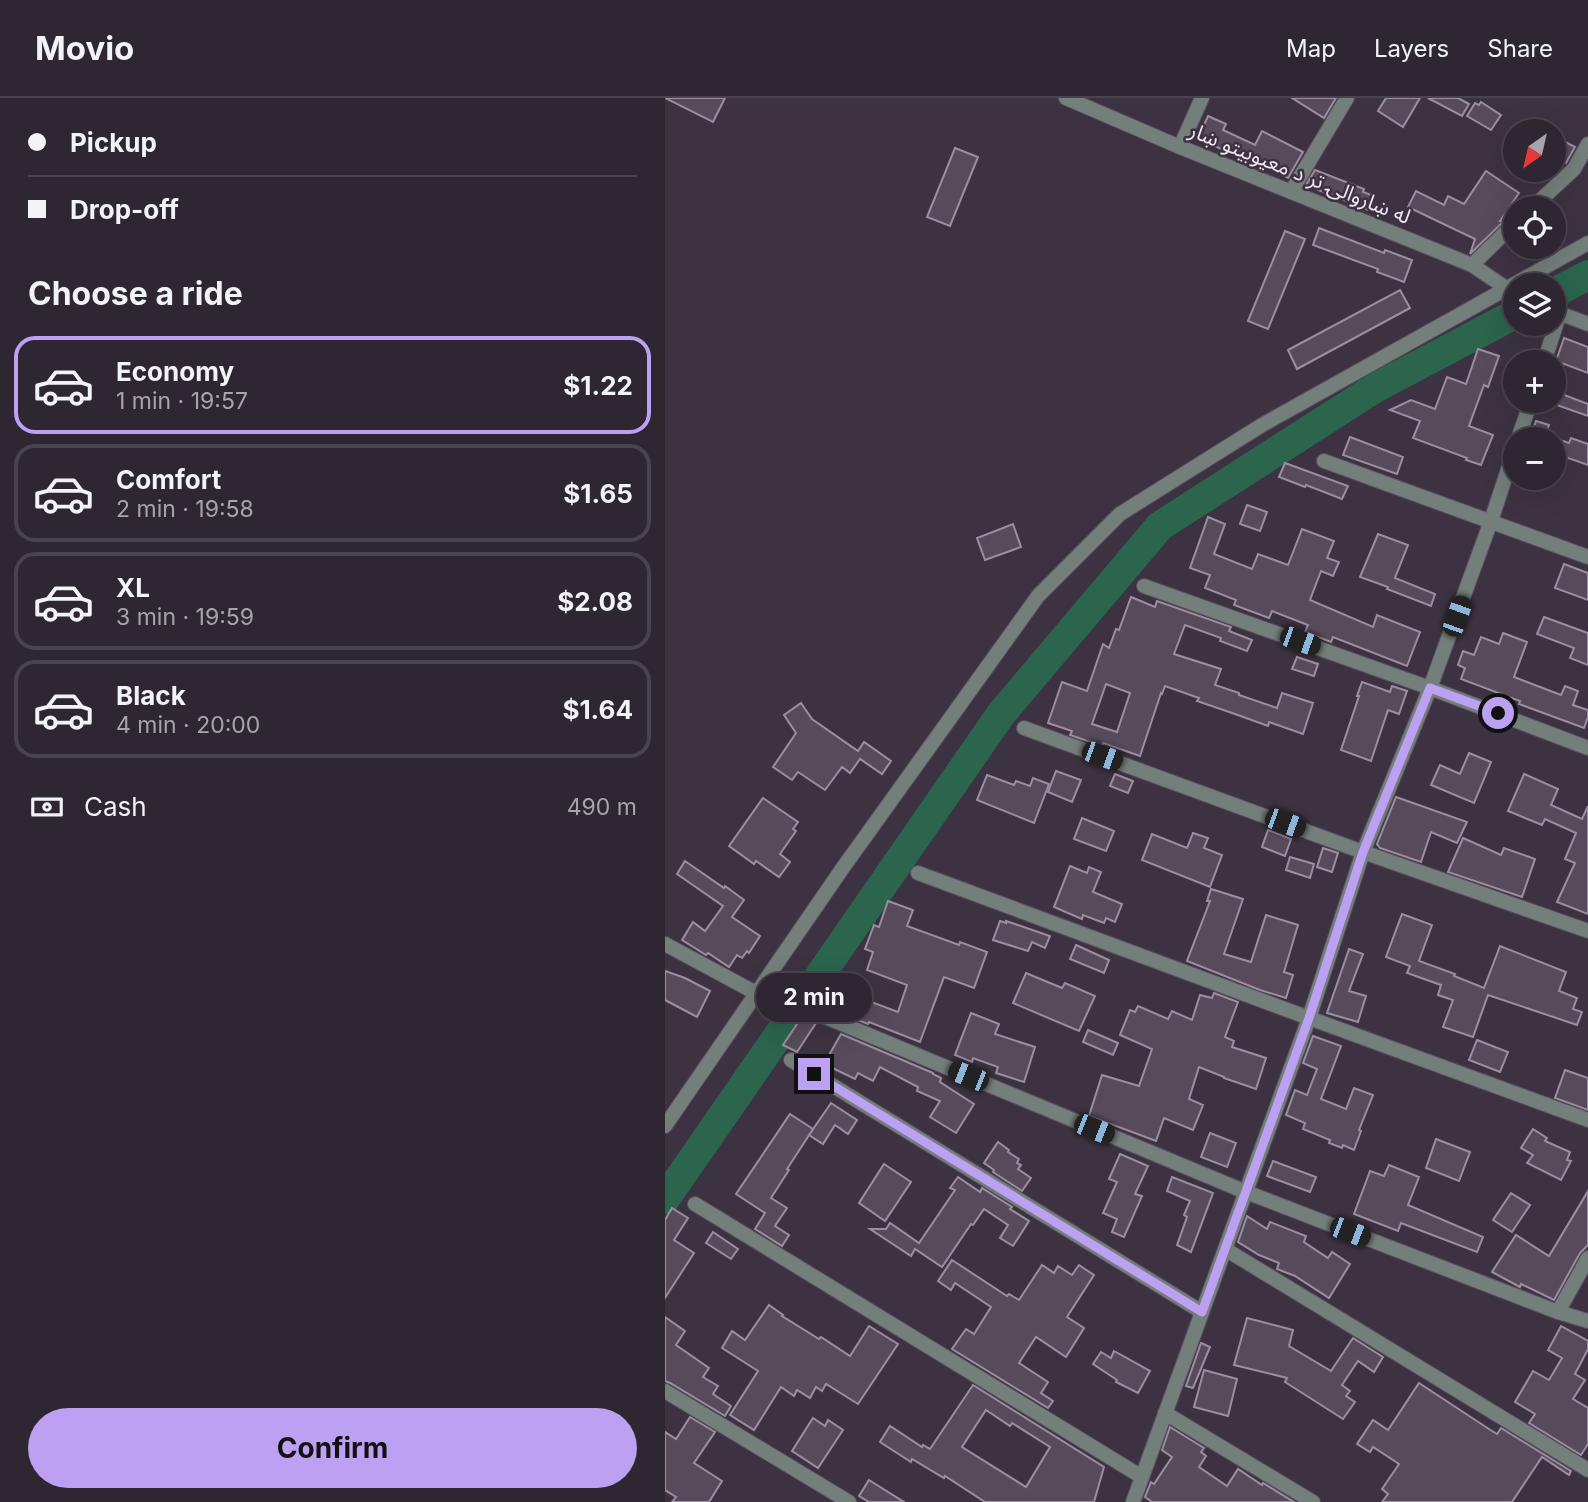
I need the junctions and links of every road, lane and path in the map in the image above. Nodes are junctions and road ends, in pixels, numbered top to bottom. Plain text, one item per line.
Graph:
1 (1066, 98) edge
2 (1202, 98) edge
3 (1347, 98) edge
4 (1588, 144) edge
5 (1180, 147) junction
6 (1291, 192) junction
7 (1545, 196) edge
8 (1503, 235) edge
9 (1588, 243) edge
10 (1472, 265) junction
11 (1541, 273) edge
12 (1503, 286) edge
13 (1503, 296) edge
14 (1566, 315) edge
15 (1588, 324) edge
16 (1324, 461) dead end
17 (1503, 484) edge
18 (1491, 521) junction
19 (1588, 557) edge
20 (1144, 586) dead end
21 (1430, 688) junction
22 (1024, 727) dead end
23 (1588, 748) edge
24 (1363, 852) junction
25 (918, 873) dead end
26 (1588, 931) edge
27 (665, 944) edge
28 (756, 993) junction
29 (815, 1013) dead end
30 (1309, 1018) junction
31 (791, 1060) dead end
32 (1588, 1120) edge
33 (665, 1125) edge
34 (1246, 1192) junction
35 (695, 1204) dead end
36 (1225, 1249) junction
37 (1588, 1258) edge
38 (1202, 1312) junction
39 (1558, 1312) junction
40 (1588, 1321) edge
41 (665, 1391) edge
42 (1165, 1412) junction
43 (1588, 1470) edge
44 (1142, 1477) junction
45 (849, 1502) edge
46 (1133, 1502) edge
47 (1313, 1502) edge

1 - 5 street, له ښاروالۍ تر د معیوبیتو ښار
2 - 5 street
3 - 6 street
4 - 7 street
5 - 6 street, له ښاروالۍ تر د معیوبیتو ښار
6 - 10 street, له ښاروالۍ تر د معیوبیتو ښار
8 - 10 street
9 - 11 street
10 - 12 street, له ښاروالۍ تر د معیوبیتو ښار
13 - 28 street
14 - 15 street
16 - 18 street
17 - 18 street
18 - 19 street
18 - 21 street
20 - 21 street
21 - 23 street
21 - 24 street
22 - 24 street
24 - 26 street
24 - 30 street
25 - 30 street
27 - 28 street
28 - 33 street
29 - 34 street
30 - 32 street
30 - 34 street
31 - 38 street
34 - 36 street
34 - 39 street
35 - 44 street
36 - 38 street
36 - 43 street
37 - 39 street
38 - 42 street
39 - 40 street
41 - 45 street
42 - 44 street
42 - 47 street
44 - 46 street

